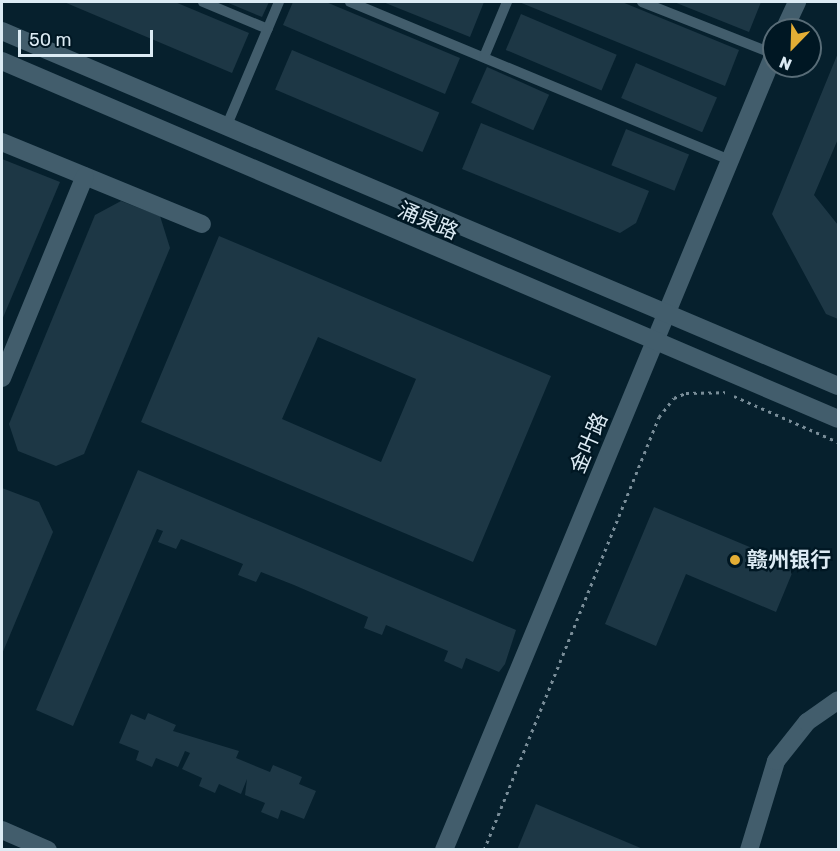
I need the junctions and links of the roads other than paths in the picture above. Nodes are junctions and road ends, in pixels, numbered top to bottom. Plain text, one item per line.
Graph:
1 (203, 2) edge
2 (279, 2) edge
3 (350, 2) edge
4 (507, 2) edge
5 (642, 2) edge
6 (797, 2) edge
7 (790, 18) edge
8 (268, 29) junction
9 (2, 31) edge
10 (762, 49) edge
11 (484, 57) junction
12 (2, 61) edge
13 (763, 78) edge
14 (228, 125) junction
15 (2, 142) edge
16 (728, 159) junction
17 (85, 176) junction
18 (202, 224) dead end
19 (667, 312) junction
20 (655, 344) junction
21 (2, 378) edge
22 (838, 386) edge
23 (838, 419) edge
24 (838, 700) edge
25 (2, 830) edge
26 (48, 849) edge
27 (444, 849) edge
28 (749, 849) edge

1 - 8 lane
2 - 8 lane
3 - 11 lane
4 - 11 lane
5 - 10 lane
6 - 7 main road
8 - 14 lane
9 - 14 main road, 涌泉路
11 - 16 lane
12 - 20 main road, 涌泉路
13 - 16 main road, 金叶路
14 - 19 main road, 涌泉路
15 - 17 main road
16 - 19 main road, 金叶路
17 - 18 main road
17 - 21 main road
19 - 20 main road, 金叶路
19 - 22 main road, 涌泉路
20 - 23 main road, 涌泉路
20 - 27 main road, 金叶路
24 - 28 main road
25 - 26 main road

